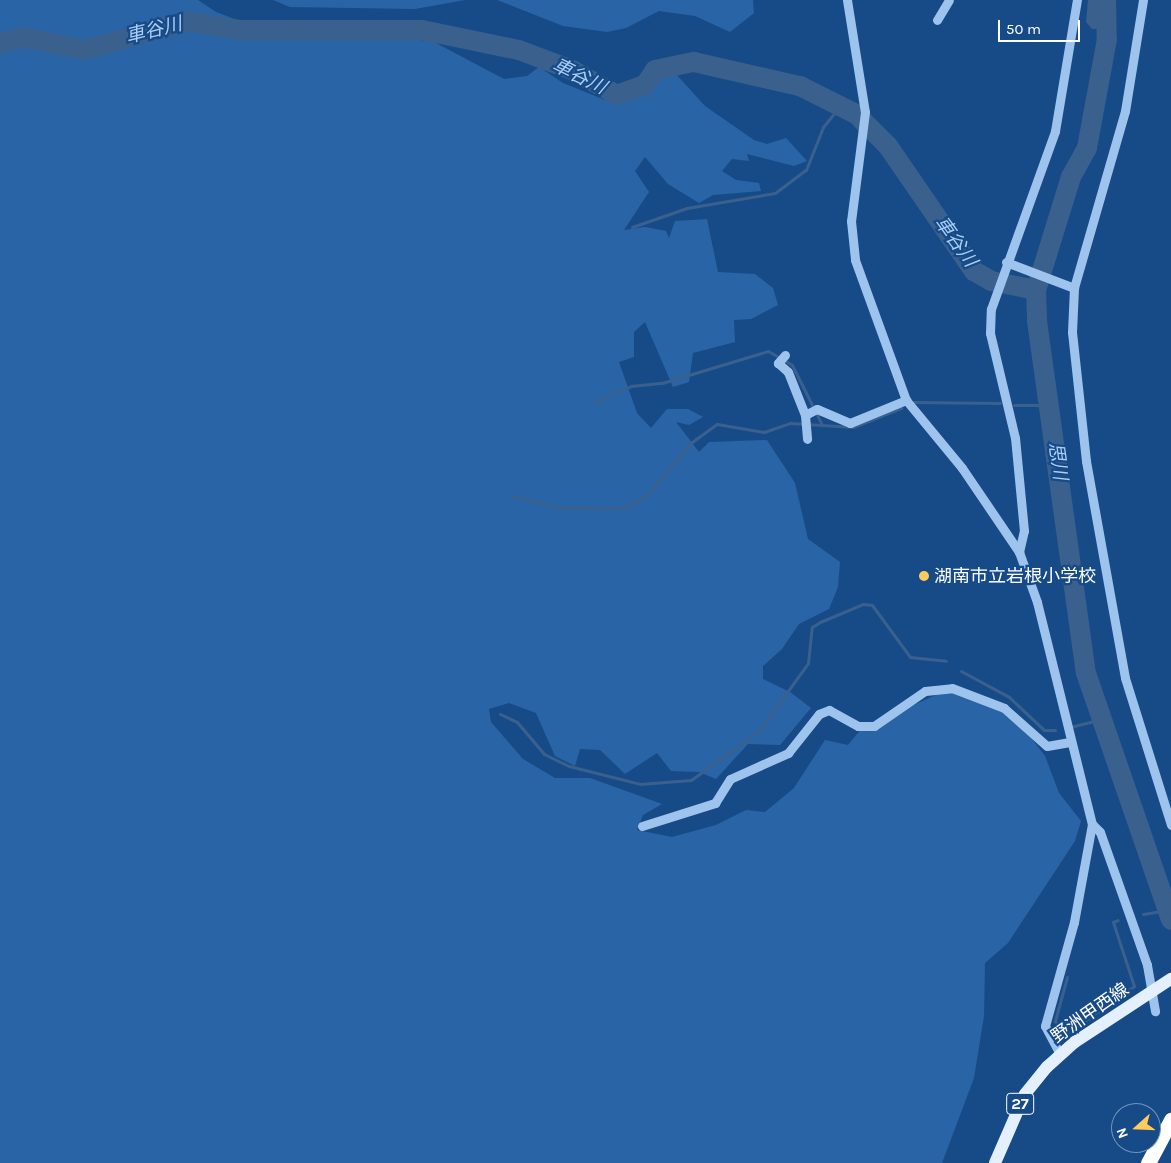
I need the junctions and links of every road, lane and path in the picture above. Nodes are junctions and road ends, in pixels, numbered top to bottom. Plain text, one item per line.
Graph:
1 (847, 0) edge
2 (950, 0) edge
3 (1078, 0) edge
4 (1143, 0) edge
5 (937, 20) dead end
6 (1009, 262) junction
7 (1072, 287) junction
8 (782, 358) dead end
9 (906, 400) junction
10 (807, 419) junction
11 (807, 438) dead end
12 (1019, 552) junction
13 (1070, 742) junction
14 (1092, 824) junction
15 (1171, 825) edge
16 (642, 826) dead end
17 (1171, 979) edge
18 (1154, 991) junction
19 (1154, 1011) dead end
20 (1060, 1054) junction
21 (1171, 1120) edge
22 (995, 1163) edge
23 (1148, 1163) edge

1 - 9 street
2 - 5 street
3 - 6 street
4 - 7 street
6 - 7 street
6 - 12 street
7 - 15 street
8 - 10 street
9 - 10 street
9 - 12 street
10 - 11 street
12 - 13 street
13 - 14 street
13 - 16 street
14 - 18 street
14 - 20 street
17 - 18 main road, 野洲甲西線 / 27
18 - 19 street
18 - 20 main road, 野洲甲西線 / 27
20 - 22 main road, 野洲甲西線 / 27
21 - 23 highway

